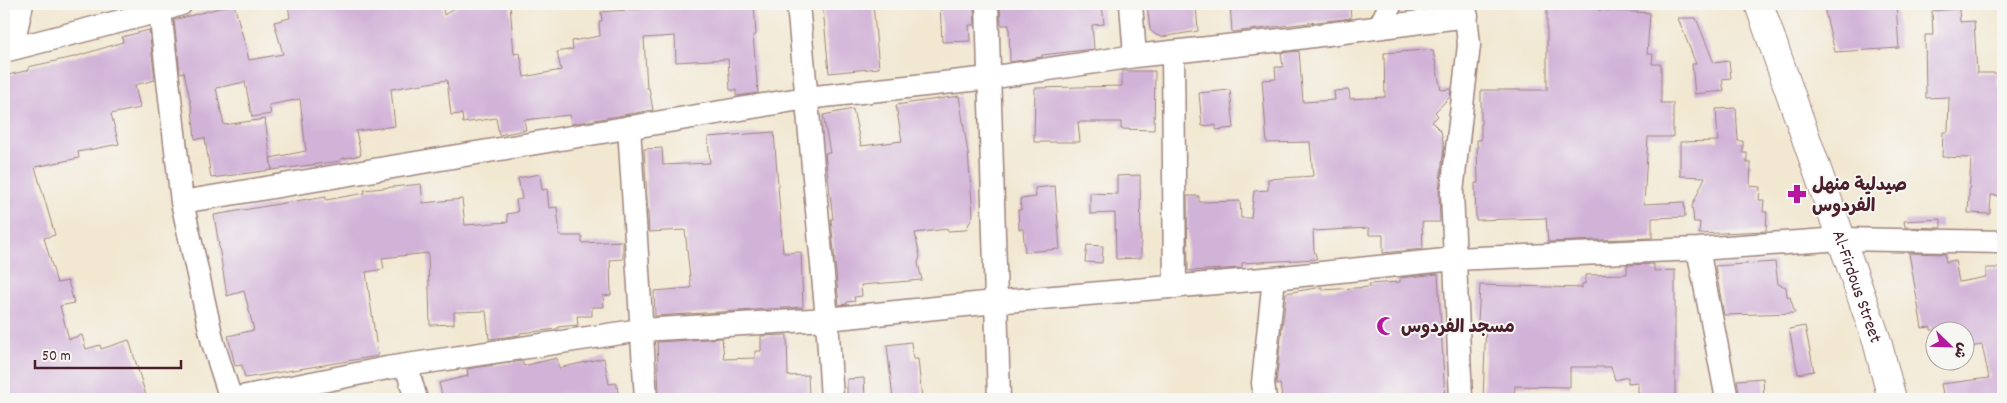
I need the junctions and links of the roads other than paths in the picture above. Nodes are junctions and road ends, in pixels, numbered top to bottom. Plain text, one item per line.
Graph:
1 (22, 4) edge
2 (798, 4) edge
3 (987, 4) edge
4 (1131, 4) edge
5 (1391, 4) edge
6 (1758, 4) edge
7 (175, 6) edge
8 (1466, 10) edge
9 (1379, 27) junction
10 (8, 49) edge
11 (1173, 52) junction
12 (1135, 56) junction
13 (989, 78) junction
14 (806, 98) junction
15 (630, 127) junction
16 (182, 202) junction
17 (1842, 239) junction
18 (2003, 242) edge
19 (1698, 249) junction
20 (1454, 259) junction
21 (1274, 278) junction
22 (1175, 286) junction
23 (995, 302) junction
24 (827, 319) junction
25 (641, 330) junction
26 (406, 365) junction
27 (232, 399) edge
28 (416, 399) edge
29 (646, 399) edge
30 (832, 399) edge
31 (999, 399) edge
32 (1265, 399) edge
33 (1461, 399) edge
34 (1727, 399) edge
35 (1892, 399) edge

1 - 10 street
2 - 14 street
3 - 13 street
4 - 12 street
5 - 9 street
6 - 17 street, Al-Firdous Street
7 - 10 street
7 - 16 street
8 - 9 street
8 - 20 street
9 - 11 street
11 - 12 street
11 - 22 street
12 - 13 street
13 - 14 street
13 - 23 street
14 - 15 street
14 - 24 street
15 - 16 street
15 - 25 street
16 - 27 street
17 - 18 street
17 - 19 street
17 - 35 street, Al-Firdous Street
19 - 20 street
19 - 34 street
20 - 21 street
20 - 33 street
21 - 22 street
21 - 32 street
22 - 23 street
23 - 24 street
23 - 31 street
24 - 25 street
24 - 30 street
25 - 26 street
25 - 29 street
26 - 27 street
26 - 28 street

